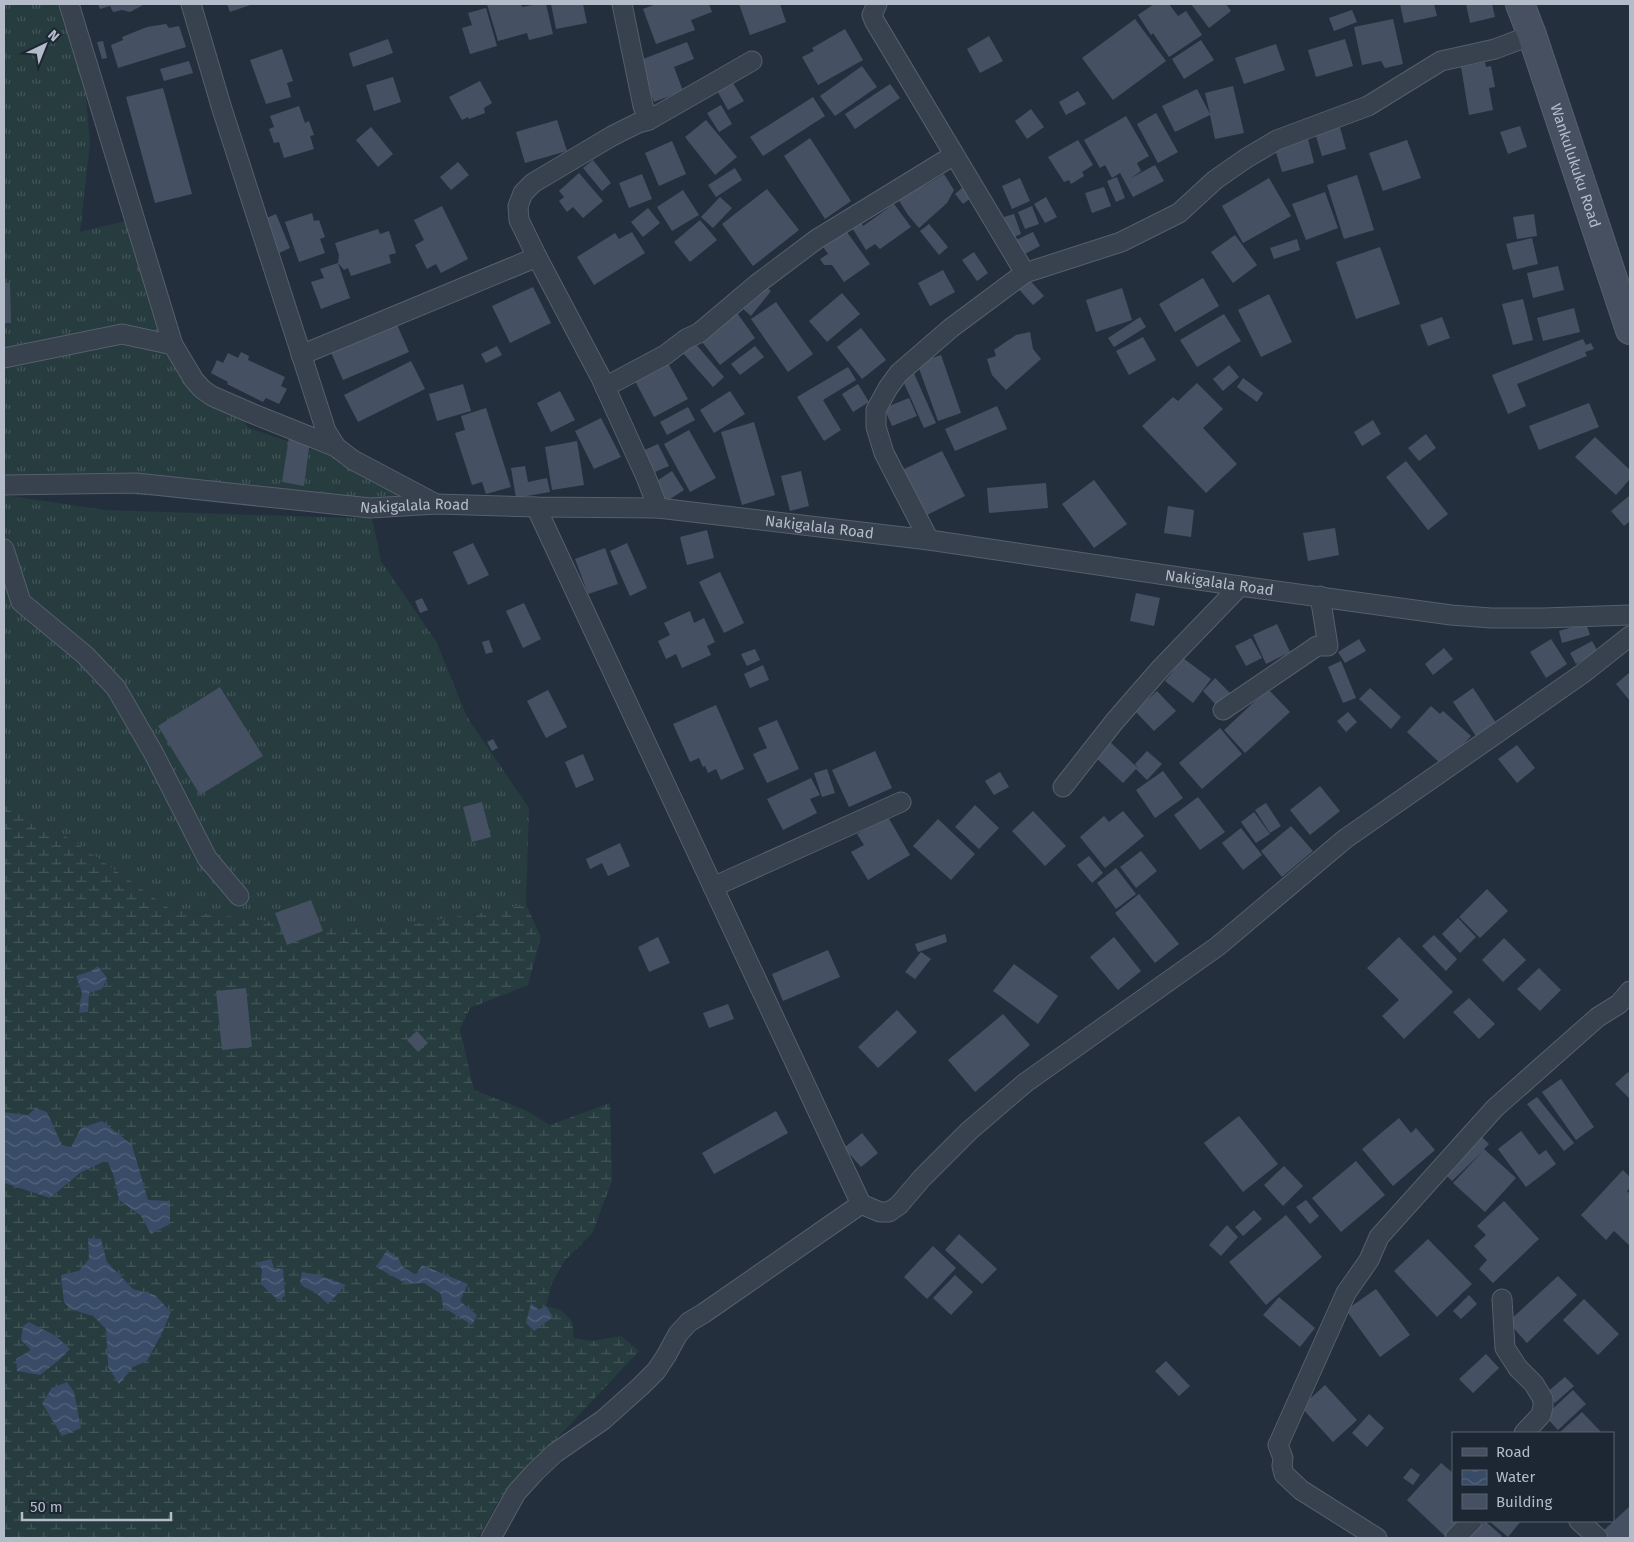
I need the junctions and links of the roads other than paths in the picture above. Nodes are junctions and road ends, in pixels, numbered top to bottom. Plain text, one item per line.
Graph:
1 (69, 4) edge
2 (191, 4) edge
3 (622, 4) edge
4 (876, 4) edge
5 (1520, 4) edge
6 (1532, 36) junction
7 (752, 61) dead end
8 (649, 120) junction
9 (954, 155) junction
10 (537, 257) junction
11 (1025, 273) junction
12 (1629, 324) edge
13 (173, 346) junction
14 (301, 355) junction
15 (4, 358) edge
16 (605, 387) junction
17 (336, 447) junction
18 (4, 485) edge
19 (437, 504) junction
20 (536, 507) junction
21 (658, 508) junction
22 (929, 540) junction
23 (4, 549) edge
24 (1240, 586) junction
25 (1320, 596) junction
26 (1630, 615) edge
27 (1630, 636) edge
28 (1223, 710) dead end
29 (1063, 787) dead end
30 (901, 802) dead end
31 (713, 887) junction
32 (239, 896) dead end
33 (1630, 991) edge
34 (860, 1204) junction
35 (1502, 1299) dead end
36 (1525, 1432) edge
37 (1471, 1522) edge
38 (1580, 1522) edge
39 (492, 1538) edge
40 (1377, 1538) edge
41 (1455, 1538) edge
42 (1598, 1538) edge

1 - 13 street
2 - 14 street
3 - 8 street
4 - 9 street
5 - 6 main road, Wankulukuku Road
6 - 11 street
6 - 12 main road, Wankulukuku Road
7 - 8 street
8 - 10 street
9 - 11 street
9 - 16 street
10 - 14 street
10 - 16 street
11 - 22 street
13 - 15 street
13 - 17 street
14 - 17 street
16 - 21 street
17 - 19 street
18 - 19 street, Nakigalala Road
19 - 20 street, Nakigalala Road
20 - 21 street, Nakigalala Road
20 - 31 street
21 - 22 street, Nakigalala Road
22 - 24 street, Nakigalala Road
23 - 32 street
24 - 25 street, Nakigalala Road
24 - 29 street
25 - 26 street, Nakigalala Road
25 - 28 street
27 - 34 street
30 - 31 street
31 - 34 street
33 - 40 street
34 - 39 street
35 - 36 street
37 - 41 street
38 - 42 street

